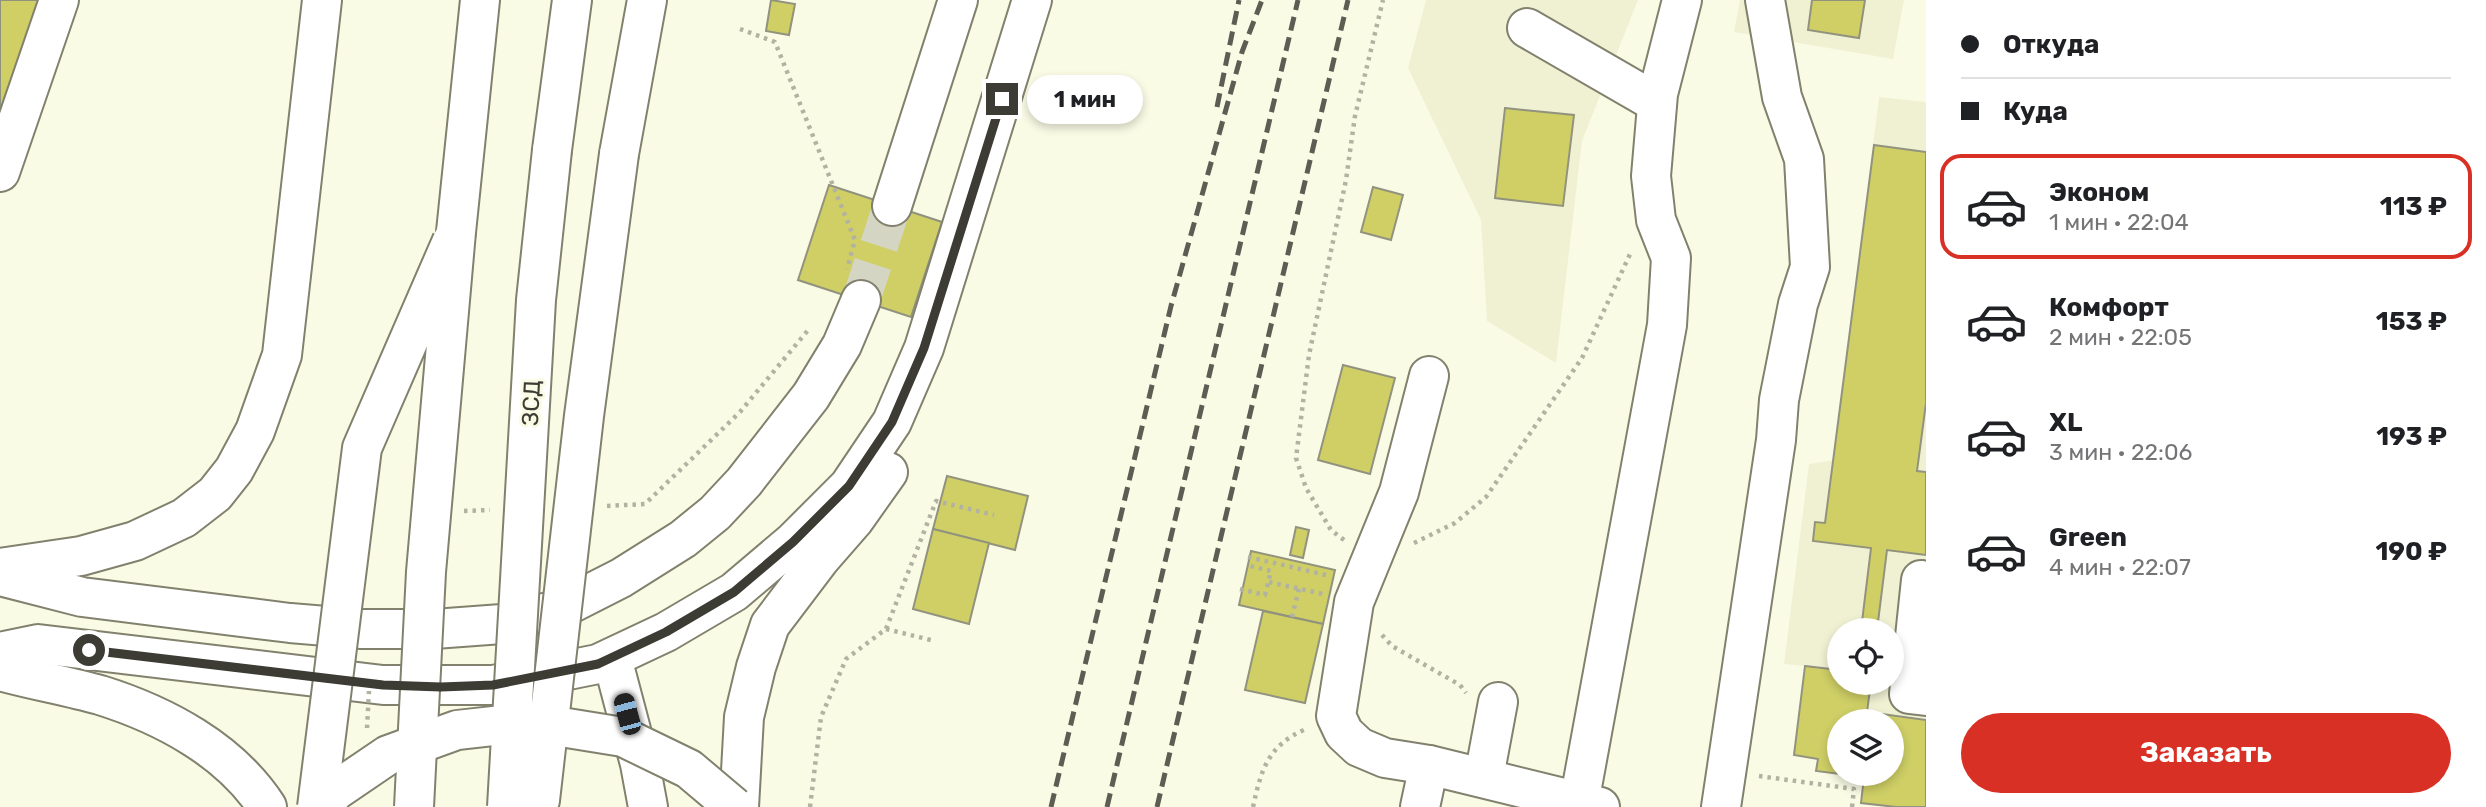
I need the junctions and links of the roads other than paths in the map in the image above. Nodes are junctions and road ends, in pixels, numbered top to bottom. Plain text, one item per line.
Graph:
1 (59, 0) edge
2 (322, 0) edge
3 (480, 0) edge
4 (572, 0) edge
5 (647, 0) edge
6 (958, 0) edge
7 (1032, 0) edge
8 (1042, 0) edge
9 (1682, 0) edge
10 (1765, 0) edge
11 (1527, 28) dead end
12 (1657, 103) junction
13 (0, 172) edge
14 (892, 206) tunnel mouth
15 (456, 232) junction
16 (853, 289) tunnel mouth
17 (1429, 376) dead end
18 (0, 568) edge
19 (0, 576) edge
20 (1921, 580) dead end
21 (0, 652) edge
22 (612, 657) junction
23 (0, 671) edge
24 (1926, 696) edge
25 (1496, 714) road end
26 (1429, 765) junction
27 (1484, 777) junction
28 (1530, 798) edge
29 (1589, 805) edge
30 (267, 807) edge
31 (319, 807) edge
32 (414, 807) edge
33 (507, 807) edge
34 (536, 807) edge
35 (648, 807) edge
36 (736, 807) edge
37 (1420, 807) edge
38 (1721, 807) edge

1 - 13 main road
2 - 18 main road
3 - 15 main road
4 - 33 main road, ЗСД, bridge
5 - 34 main road, bridge
6 - 14 main road
7 - 22 main road
8 - 36 main road
9 - 12 main road
10 - 38 main road
11 - 12 main road
12 - 29 main road
15 - 31 main road, bridge
15 - 32 main road, bridge
16 - 19 main road
17 - 26 main road
20 - 24 main road
21 - 22 main road
22 - 35 main road
23 - 30 main road
25 - 27 main road
26 - 27 main road
26 - 37 main road
27 - 28 main road
28 - 29 main road
31 - 36 main road, bridge

